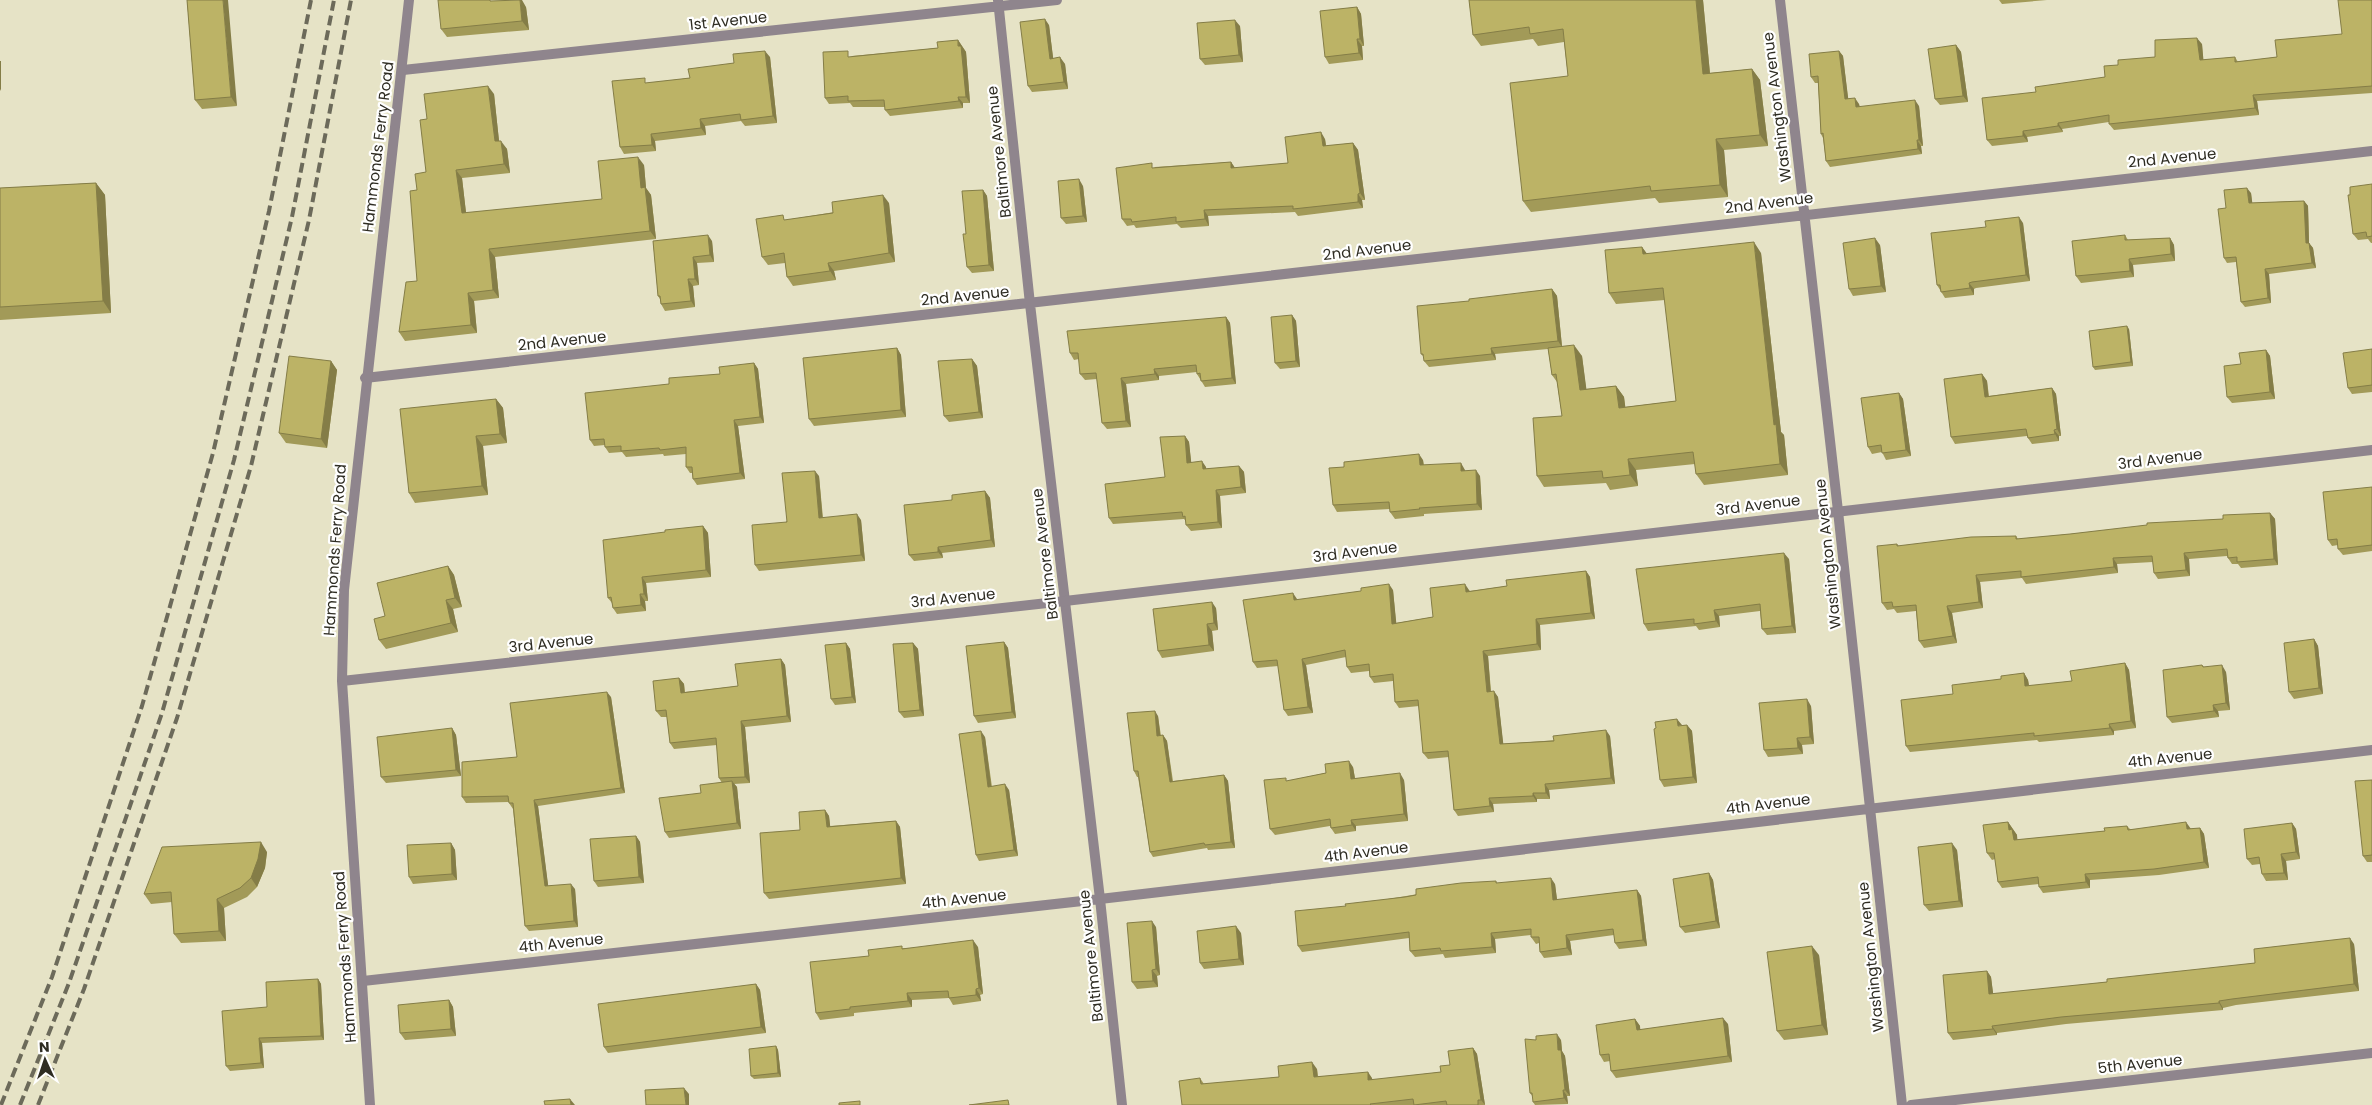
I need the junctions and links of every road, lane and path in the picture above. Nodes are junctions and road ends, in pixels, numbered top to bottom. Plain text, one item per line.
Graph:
1 (409, 0) edge
2 (1057, 0) edge
3 (1780, 0) edge
4 (998, 3) edge
5 (403, 70) junction
6 (2372, 151) edge
7 (1804, 214) junction
8 (1030, 304) junction
9 (366, 378) junction
10 (2372, 450) edge
11 (1838, 511) junction
12 (1065, 601) junction
13 (342, 681) junction
14 (2372, 750) edge
15 (1870, 807) junction
16 (1100, 899) junction
17 (363, 981) junction
18 (2372, 1053) edge
19 (370, 1105) edge
20 (1122, 1105) edge
21 (1902, 1105) edge
22 (1911, 1105) edge

1 - 5 street, Hammonds Ferry Road
2 - 4 street, 1st Avenue
3 - 7 street, Washington Avenue
4 - 5 street, 1st Avenue
4 - 8 street, Baltimore Avenue
5 - 9 street, Hammonds Ferry Road
6 - 7 street, 2nd Avenue
7 - 8 street, 2nd Avenue
7 - 11 street, Washington Avenue
8 - 9 street, 2nd Avenue
8 - 12 street, Baltimore Avenue
9 - 13 street, Hammonds Ferry Road
10 - 11 street, 3rd Avenue
11 - 12 street, 3rd Avenue
11 - 15 street, Washington Avenue
12 - 13 street, 3rd Avenue
12 - 16 street, Baltimore Avenue
13 - 17 street, Hammonds Ferry Road
14 - 15 street, 4th Avenue
15 - 16 street, 4th Avenue
15 - 21 street, Washington Avenue
16 - 17 street, 4th Avenue
16 - 20 street, Baltimore Avenue
17 - 19 street, Hammonds Ferry Road
18 - 22 street, 5th Avenue

